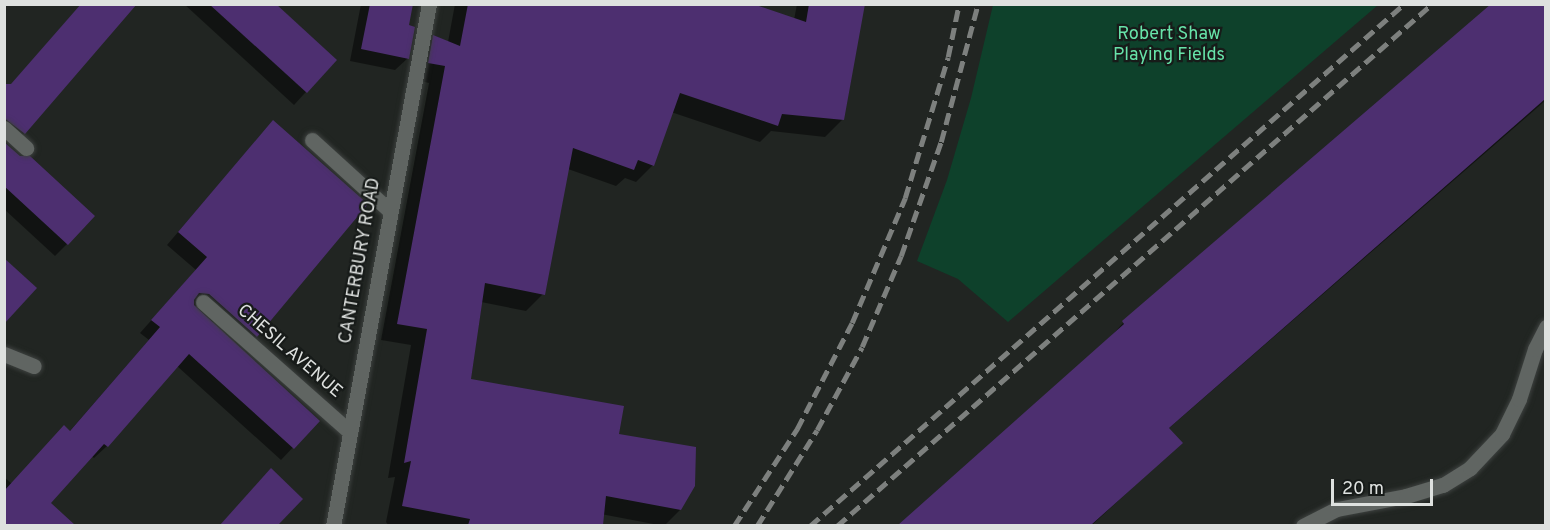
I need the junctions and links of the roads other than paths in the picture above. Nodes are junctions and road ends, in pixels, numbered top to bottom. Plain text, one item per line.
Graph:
1 (429, 4) edge
2 (4, 128) edge
3 (312, 140) dead end
4 (26, 148) dead end
5 (390, 211) junction
6 (203, 302) dead end
7 (1545, 327) edge
8 (4, 354) edge
9 (34, 366) dead end
10 (350, 432) junction
11 (333, 525) edge
12 (1303, 525) edge

1 - 5 street, CANTERBURY ROAD
2 - 4 street
3 - 5 street
5 - 10 street, CANTERBURY ROAD
6 - 10 street, CHESIL AVENUE
7 - 12 street
8 - 9 street
10 - 11 street, CANTERBURY ROAD

